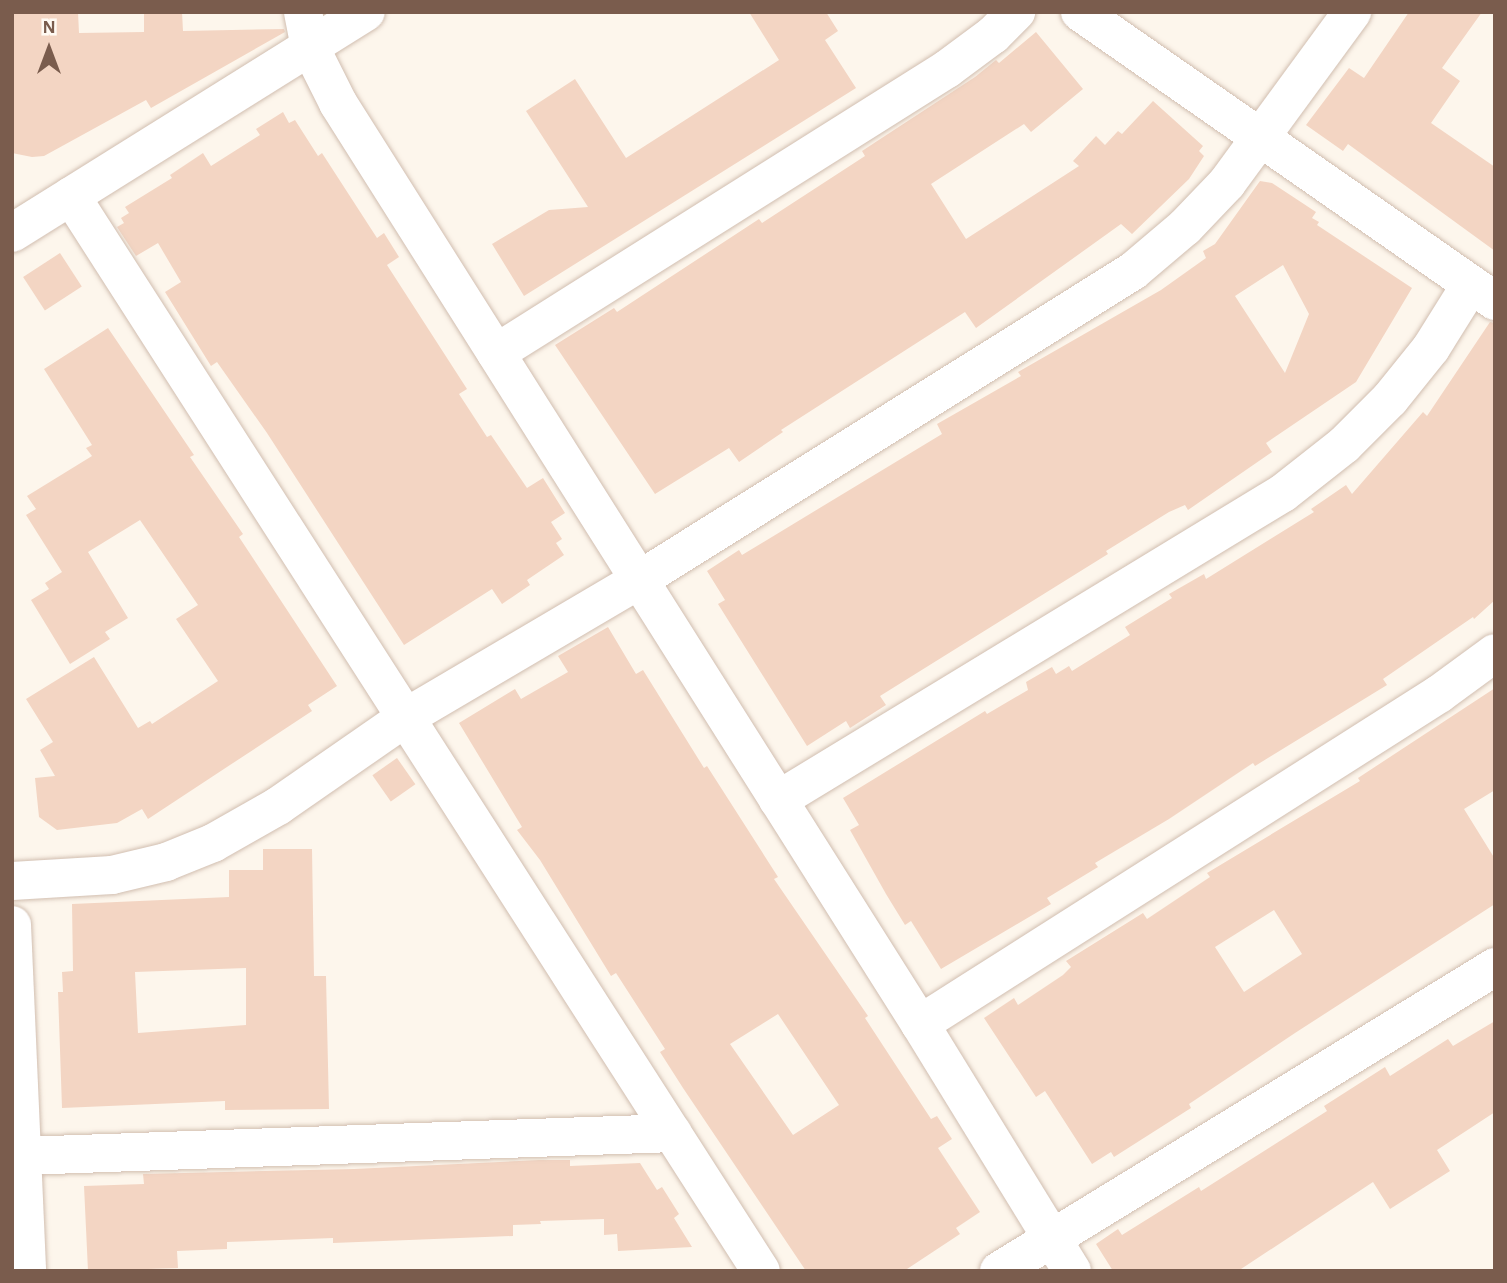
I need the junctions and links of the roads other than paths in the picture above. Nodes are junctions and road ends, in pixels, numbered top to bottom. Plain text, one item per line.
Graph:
1 (366, 12) edge
2 (1016, 12) edge
3 (1080, 12) edge
4 (1352, 12) edge
5 (307, 29) edge
6 (1261, 137) junction
7 (71, 196) junction
8 (12, 233) edge
9 (1483, 293) edge
10 (496, 353) junction
11 (639, 580) junction
12 (1495, 653) edge
13 (408, 716) junction
14 (778, 800) junction
15 (12, 881) edge
16 (12, 925) edge
17 (1495, 967) edge
18 (920, 1024) junction
19 (673, 1133) junction
20 (22, 1156) junction
21 (1063, 1255) edge
22 (27, 1271) edge
23 (761, 1271) edge
24 (999, 1271) edge

1 - 5 street
2 - 10 street
3 - 6 street
4 - 6 street
5 - 7 street
5 - 10 street
6 - 9 street
6 - 11 street
7 - 8 street
7 - 13 street
9 - 14 street
10 - 11 street
11 - 13 street
11 - 14 street
12 - 18 street
13 - 15 street
13 - 19 street
14 - 18 street
16 - 20 street
17 - 21 street
18 - 21 street
19 - 20 street
19 - 23 street
20 - 22 street
21 - 24 street

